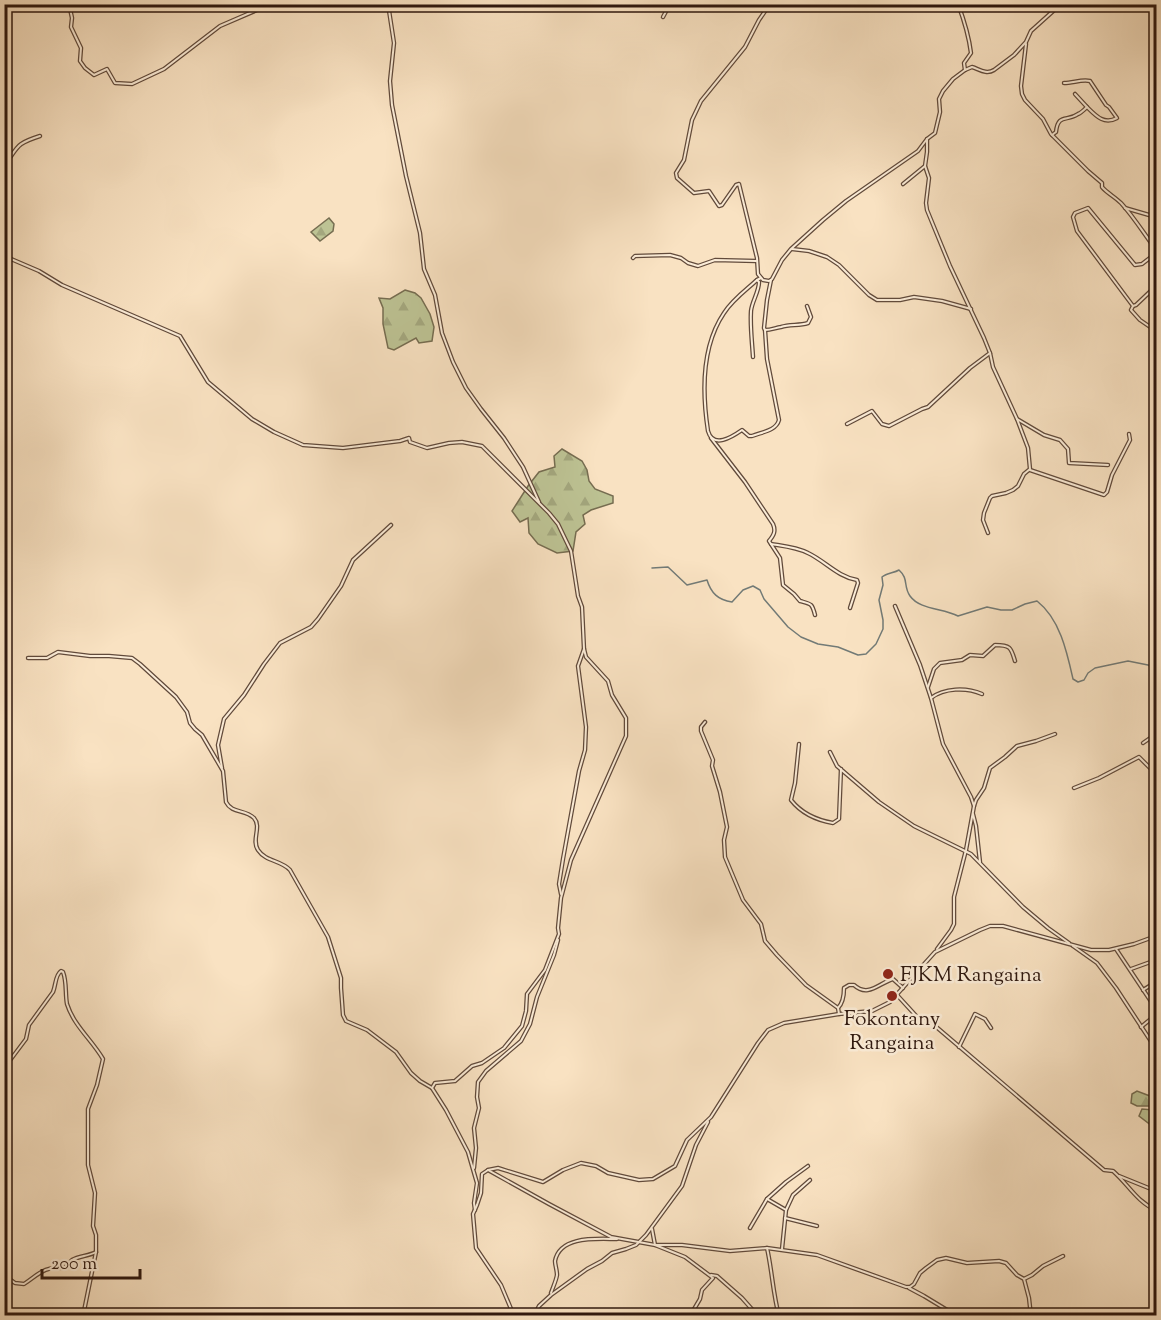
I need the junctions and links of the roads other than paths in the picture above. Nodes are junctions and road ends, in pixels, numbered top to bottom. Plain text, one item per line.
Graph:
1 (69, 4) edge
2 (266, 4) edge
3 (388, 4) edge
4 (669, 4) edge
5 (770, 4) edge
6 (958, 4) edge
7 (1061, 4) edge
8 (663, 17) dead end
9 (1026, 42) junction
10 (965, 70) junction
11 (1064, 83) dead end
12 (1075, 94) dead end
13 (1087, 107) junction
14 (1052, 135) junction
15 (40, 136) dead end
16 (927, 139) junction
17 (4, 166) edge
18 (925, 166) junction
19 (903, 184) dead end
20 (1124, 208) junction
21 (1156, 217) edge
22 (791, 249) junction
23 (4, 256) edge
24 (633, 258) dead end
25 (756, 261) junction
26 (761, 278) junction
27 (757, 280) junction
28 (771, 280) junction
29 (1156, 286) edge
30 (1153, 290) junction
31 (1156, 293) edge
32 (807, 306) dead end
33 (1133, 306) junction
34 (971, 309) junction
35 (765, 330) junction
36 (1156, 331) edge
37 (990, 353) junction
38 (753, 357) dead end
39 (1017, 419) junction
40 (847, 424) dead end
41 (1129, 434) dead end
42 (709, 436) junction
43 (1108, 465) dead end
44 (1030, 470) junction
45 (541, 504) junction
46 (391, 525) dead end
47 (988, 533) dead end
48 (771, 544) junction
49 (895, 606) dead end
50 (850, 608) dead end
51 (815, 615) dead end
52 (584, 649) junction
53 (28, 658) dead end
54 (1015, 662) dead end
55 (928, 687) junction
56 (982, 694) dead end
57 (931, 698) junction
58 (705, 722) dead end
59 (1055, 734) dead end
60 (1156, 734) edge
61 (1143, 742) dead end
62 (799, 744) dead end
63 (830, 752) dead end
64 (841, 769) junction
65 (223, 771) junction
66 (1156, 774) edge
67 (1074, 788) dead end
68 (974, 806) junction
69 (973, 813) junction
70 (966, 850) junction
71 (980, 862) junction
72 (561, 898) junction
73 (559, 934) junction
74 (1156, 936) edge
75 (1072, 945) junction
76 (1116, 948) junction
77 (935, 952) junction
78 (1156, 960) edge
79 (1129, 969) junction
80 (1156, 982) edge
81 (903, 988) junction
82 (1143, 990) junction
83 (897, 995) junction
84 (838, 1008) junction
85 (1156, 1010) edge
86 (839, 1014) junction
87 (1141, 1027) junction
88 (991, 1028) dead end
89 (959, 1047) junction
90 (1156, 1049) edge
91 (4, 1076) edge
92 (432, 1088) junction
93 (4, 1116) edge
94 (711, 1117) junction
95 (4, 1138) edge
96 (808, 1166) dead end
97 (488, 1170) junction
98 (474, 1171) junction
99 (1117, 1174) junction
100 (810, 1180) dead end
101 (1156, 1191) edge
102 (767, 1199) junction
103 (475, 1210) junction
104 (786, 1210) junction
105 (1156, 1210) edge
106 (785, 1218) junction
107 (817, 1226) dead end
108 (750, 1228) dead end
109 (652, 1229) junction
110 (626, 1240) junction
111 (639, 1242) junction
112 (655, 1245) junction
113 (767, 1248) junction
114 (782, 1249) junction
115 (96, 1252) junction
116 (1063, 1256) dead end
117 (4, 1275) edge
118 (711, 1275) junction
119 (1024, 1279) junction
120 (906, 1287) junction
121 (551, 1295) junction
122 (83, 1316) edge
123 (514, 1316) edge
124 (534, 1316) edge
125 (690, 1316) edge
126 (758, 1316) edge
127 (779, 1316) edge
128 (957, 1316) edge
129 (1031, 1316) edge
130 (1094, 1316) edge
131 (1104, 1316) edge

1 - 2 street
3 - 45 street
4 - 8 street
5 - 25 street
6 - 10 street
7 - 9 street
9 - 10 street
9 - 14 street
10 - 16 street
11 - 13 street
12 - 13 street
13 - 14 street
14 - 20 street
15 - 17 street
16 - 18 street
16 - 22 street
18 - 19 street
18 - 34 street
20 - 21 street
20 - 33 street
22 - 28 street
22 - 34 street
23 - 45 street
24 - 25 street
25 - 26 street
26 - 27 street
26 - 28 street
27 - 38 street
27 - 42 street
28 - 35 street
29 - 30 street
30 - 31 street
30 - 33 street
32 - 35 street
33 - 36 street
34 - 37 street
35 - 42 street
37 - 39 street
37 - 40 street
39 - 43 street
39 - 44 street
41 - 44 street
42 - 48 street
44 - 47 street
45 - 52 street
46 - 65 street
48 - 50 street
48 - 51 street
49 - 55 street
52 - 72 street
52 - 72 street
53 - 65 street
54 - 55 street
55 - 57 street
56 - 57 street
57 - 68 street
58 - 84 street
59 - 68 street
60 - 61 street
62 - 64 street
63 - 64 street
64 - 70 street
65 - 92 street
66 - 67 street
68 - 69 street
69 - 70 street
69 - 71 street
70 - 71 street
70 - 77 street
71 - 75 street
72 - 73 street
73 - 92 street
73 - 98 street
74 - 76 street
75 - 76 street
75 - 77 street
75 - 87 street
76 - 79 street
77 - 81 street
78 - 79 street
79 - 82 street
80 - 82 street
81 - 83 street
81 - 84 street
82 - 85 street
83 - 86 street
83 - 89 street
84 - 86 street
85 - 87 street
86 - 94 street
87 - 90 street
88 - 89 street
89 - 99 street
91 - 115 street
92 - 98 street
93 - 95 street
94 - 97 street
94 - 109 street
96 - 102 street
97 - 103 street
97 - 110 street
98 - 103 street
99 - 101 street
99 - 105 street
100 - 104 street
102 - 104 street
102 - 108 street
103 - 123 street
104 - 106 street
106 - 107 street
106 - 114 street
109 - 111 street
109 - 112 street
110 - 111 street
110 - 121 street
111 - 112 street
111 - 121 street
112 - 113 street
112 - 118 street
113 - 114 street
113 - 127 street
114 - 120 street
115 - 117 street
115 - 122 street
116 - 119 street
118 - 125 street
118 - 126 street
119 - 120 street
119 - 129 street
120 - 128 street
121 - 124 street
130 - 131 street

